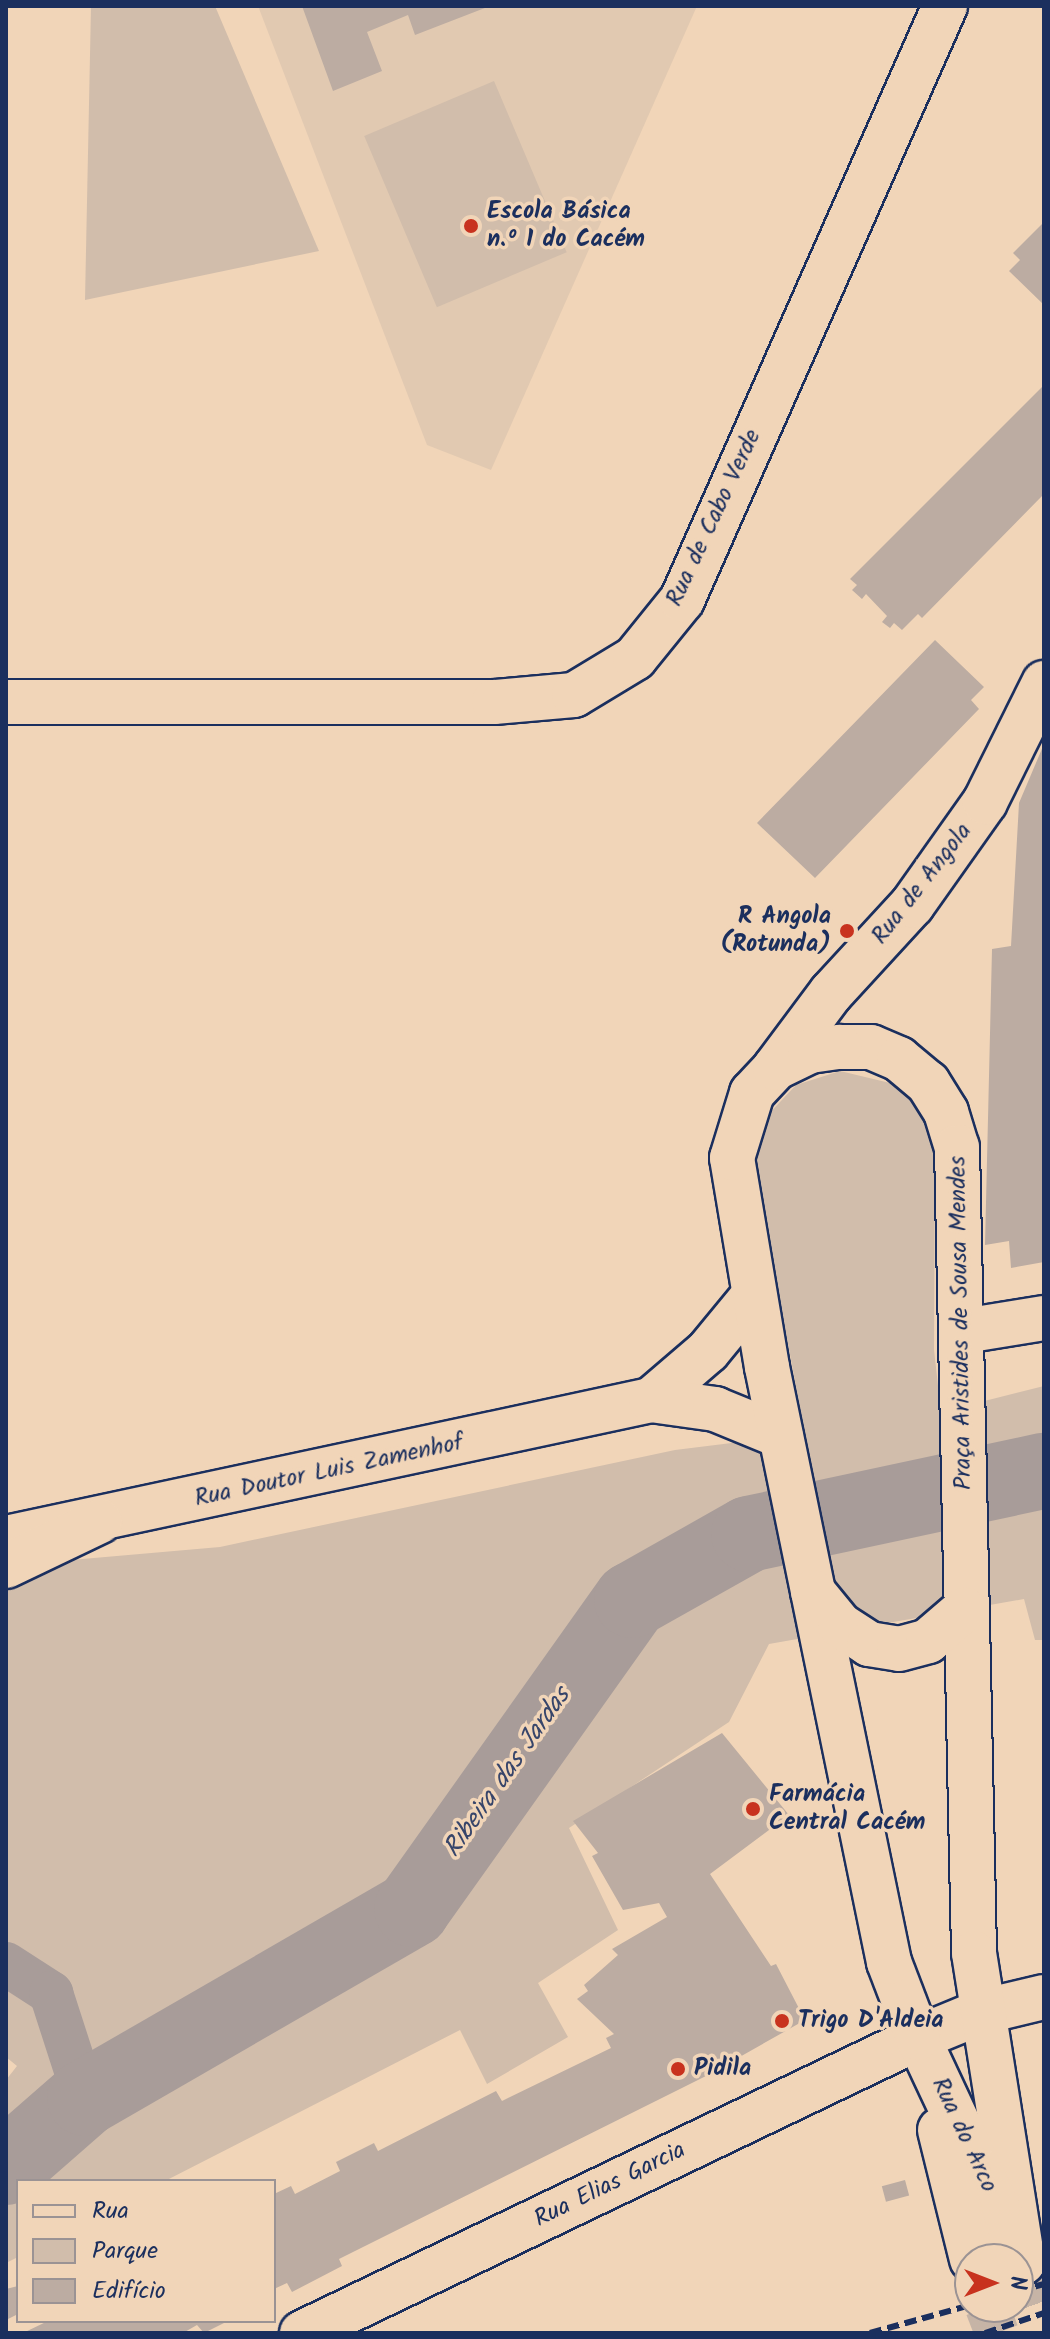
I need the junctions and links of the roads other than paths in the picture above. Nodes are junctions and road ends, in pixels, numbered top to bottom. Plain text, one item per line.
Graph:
1 (945, 6) edge
2 (1044, 683) edge
3 (6, 702) edge
4 (775, 1068) junction
5 (754, 1295) junction
6 (1044, 1318) edge
7 (964, 1331) junction
8 (651, 1400) junction
9 (781, 1436) junction
10 (100, 1521) junction
11 (6, 1538) edge
12 (6, 1566) edge
13 (813, 1592) junction
14 (964, 1610) junction
15 (1044, 1997) edge
16 (981, 2012) junction
17 (918, 2038) junction
18 (991, 2070) junction
19 (1044, 2195) edge
20 (968, 2243) edge
21 (302, 2333) edge

1 - 3 main road, Rua de Cabo Verde
2 - 4 main road, Rua de Angola
4 - 5 main road, Praça Aristides de Sousa Mendes
4 - 7 main road, Praça Aristides de Sousa Mendes
5 - 8 main road
5 - 9 main road, Praça Aristides de Sousa Mendes
6 - 7 main road
7 - 14 main road, Praça Aristides de Sousa Mendes
8 - 9 main road
8 - 10 main road, Rua Doutor Luis Zamenhof
9 - 13 main road, Praça Aristides de Sousa Mendes
10 - 11 main road, Rua Doutor Luis Zamenhof
10 - 12 main road
13 - 14 main road, Praça Aristides de Sousa Mendes
13 - 17 main road, Praça Aristides de Sousa Mendes
14 - 16 main road, Praça Aristides de Sousa Mendes
15 - 16 main road, Rua Elias Garcia
16 - 17 main road, Rua Elias Garcia
16 - 18 main road, Rua do Arco
17 - 18 main road, Rua do Arco
17 - 20 main road, Rua do Arco
17 - 21 main road, Rua Elias Garcia
18 - 19 main road, Rua do Arco

